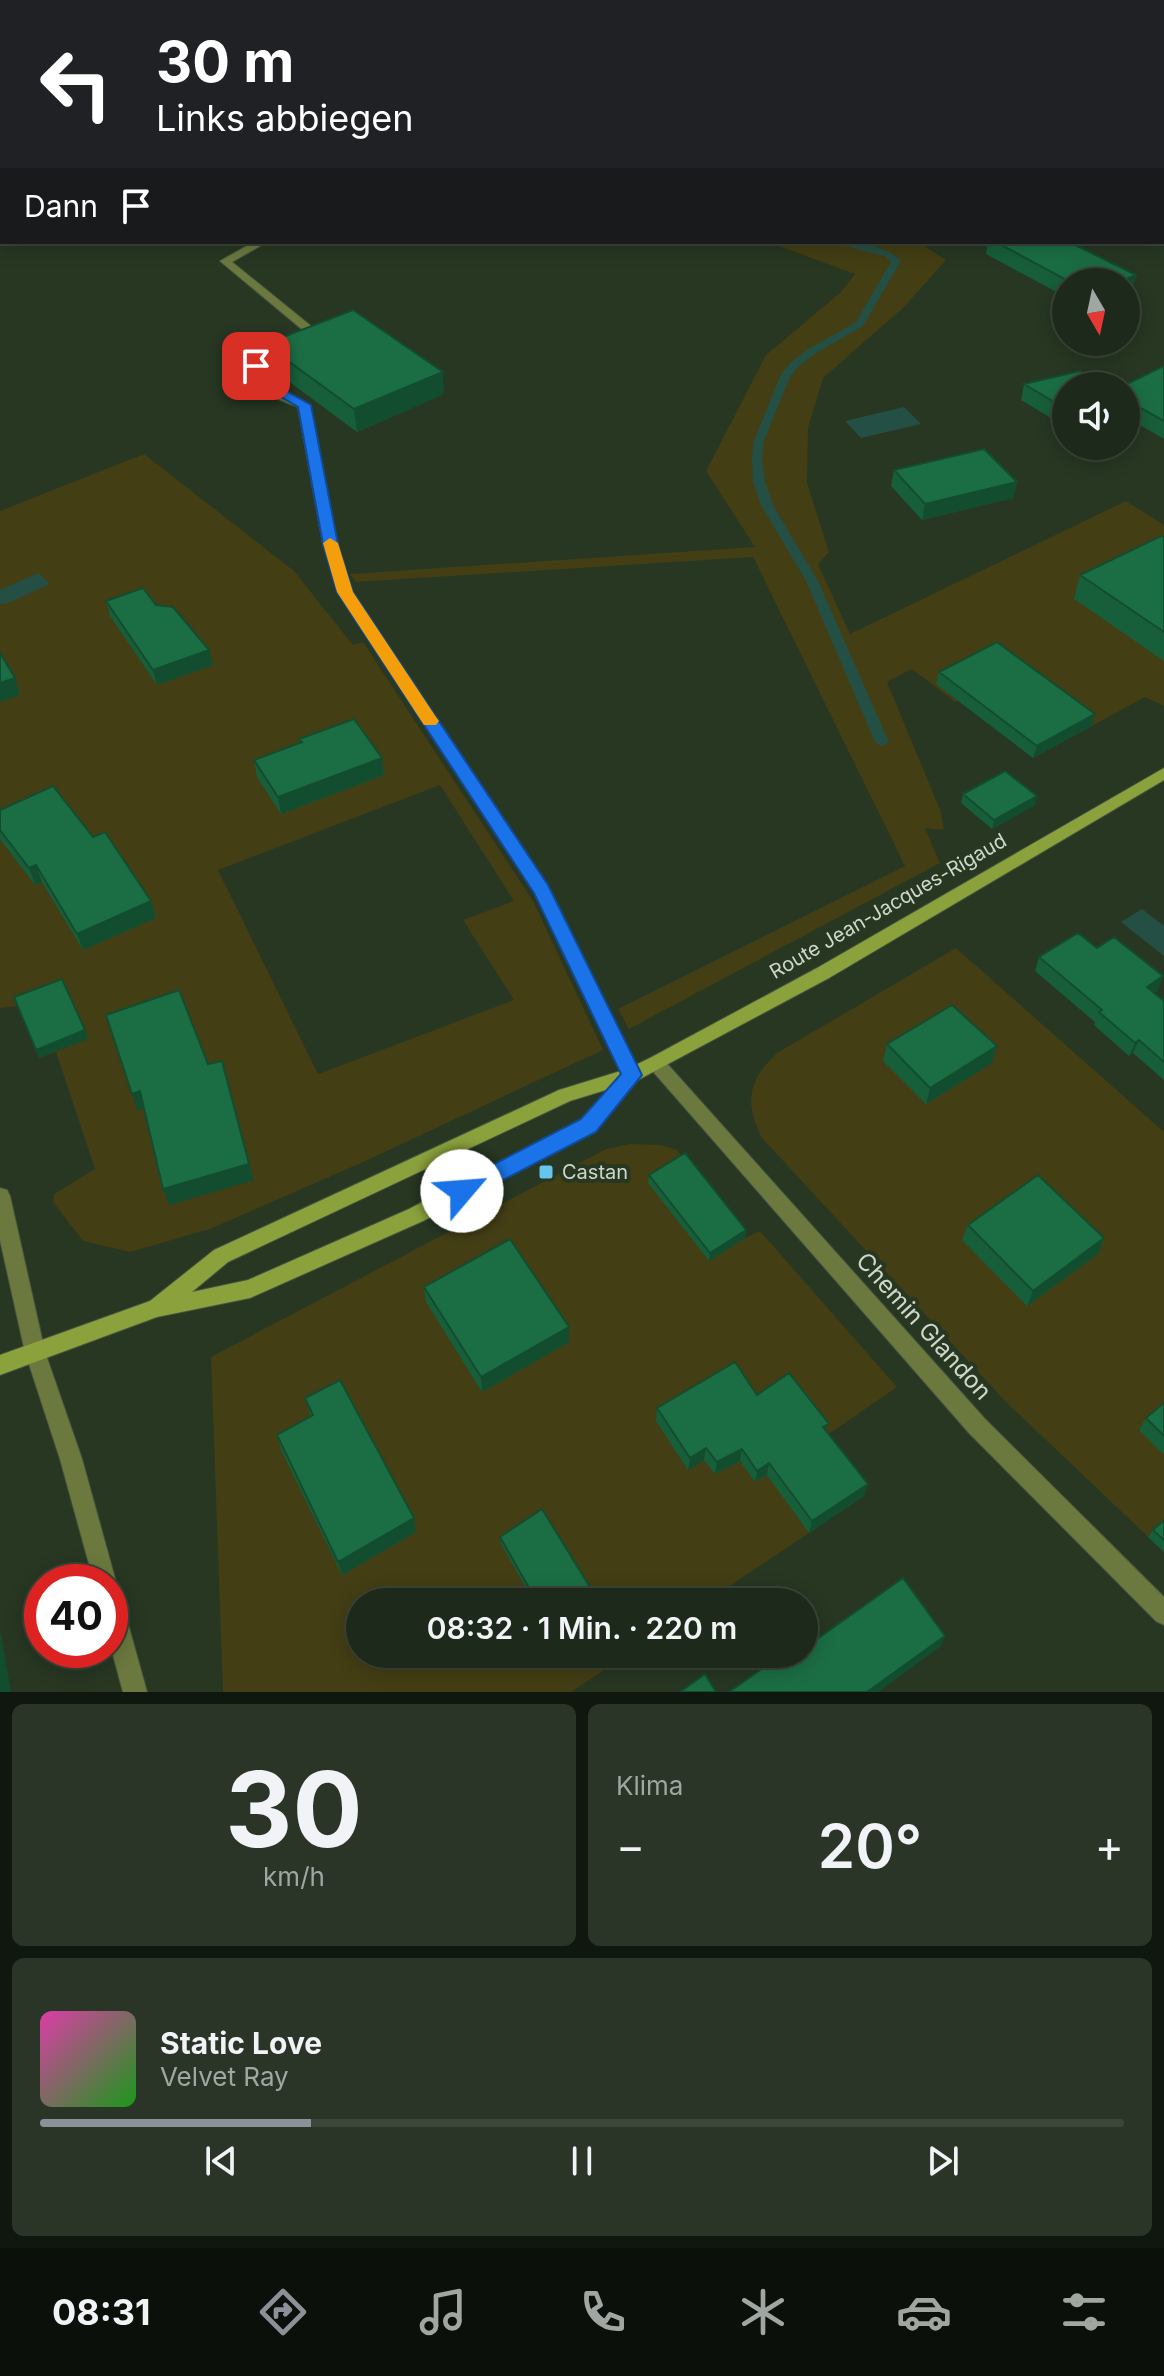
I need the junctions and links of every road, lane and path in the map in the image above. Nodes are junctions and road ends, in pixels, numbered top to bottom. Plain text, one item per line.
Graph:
1 (258, 244) edge
2 (1164, 773) edge
3 (656, 1063) junction
4 (632, 1075) junction
5 (0, 1196) edge
6 (157, 1308) junction
7 (35, 1352) junction
8 (0, 1365) edge
9 (100, 1564) edge
10 (1164, 1613) edge
11 (128, 1667) edge
12 (135, 1692) edge

1 - 4 street
2 - 3 street, Route Jean-Jacques-Rigaud
3 - 4 street, Route Jean-Jacques-Rigaud
3 - 10 street, Chemin Glandon
4 - 6 street, Route Jean-Jacques-Rigaud
4 - 6 street, Route Jean-Jacques-Rigaud
5 - 7 street
6 - 7 street, Route Jean-Jacques-Rigaud
7 - 8 street, Route Jean-Jacques-Rigaud
7 - 9 street
11 - 12 street

